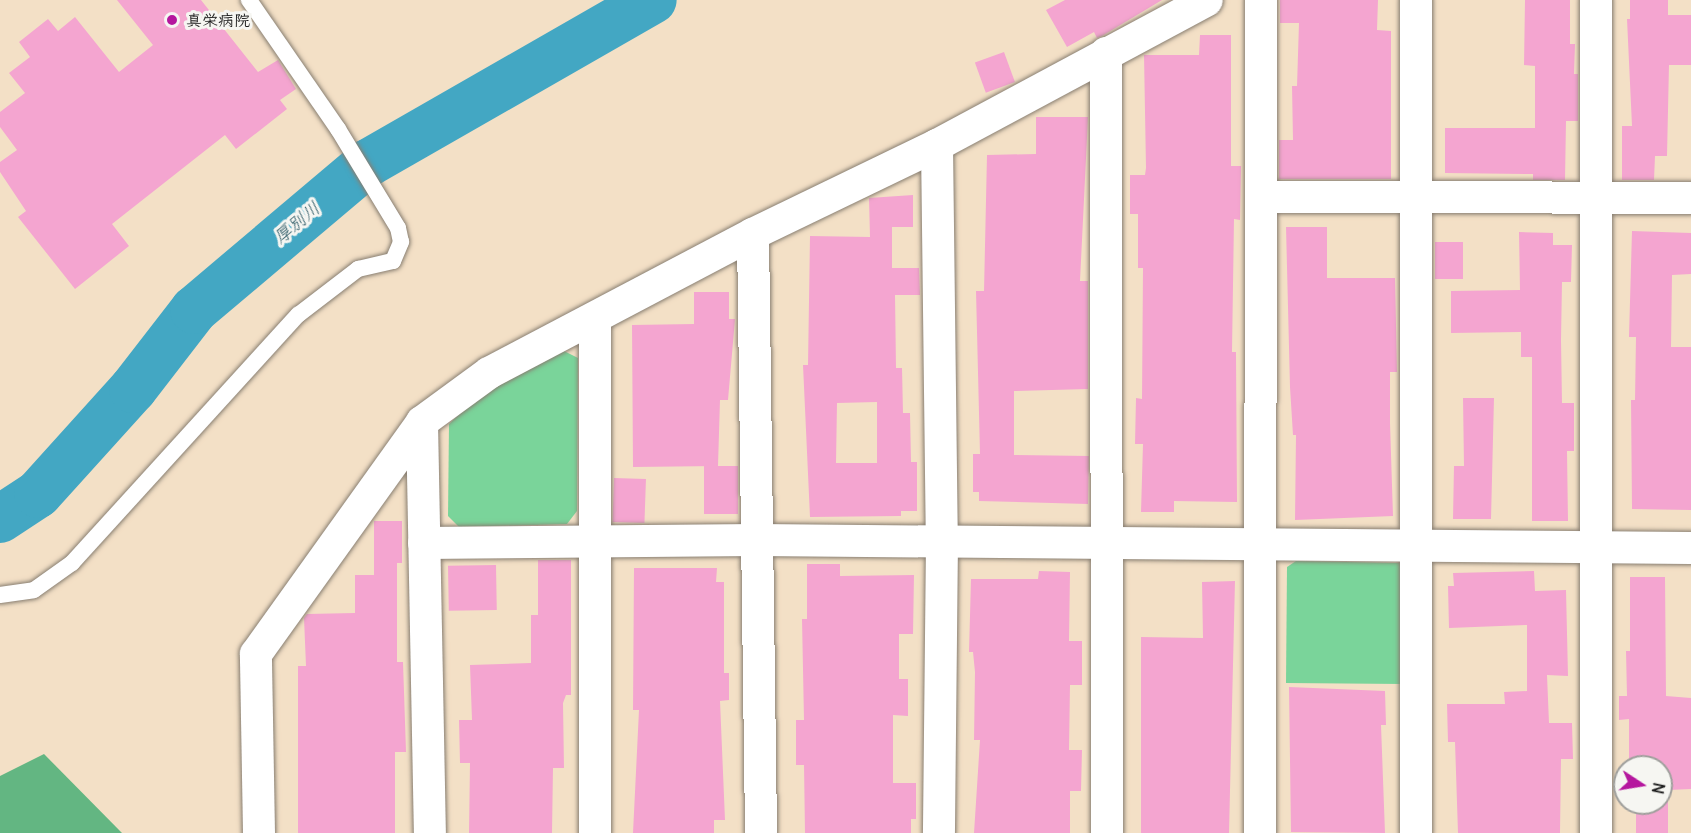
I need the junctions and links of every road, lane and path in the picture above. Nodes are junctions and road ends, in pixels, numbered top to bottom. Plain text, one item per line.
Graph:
1 (249, 0) edge
2 (1207, 0) edge
3 (1261, 0) edge
4 (1416, 0) edge
5 (1596, 0) edge
6 (1106, 53) junction
7 (937, 145) junction
8 (1595, 196) junction
9 (1262, 197) junction
10 (1417, 198) junction
11 (1691, 198) edge
12 (753, 234) junction
13 (595, 321) junction
14 (422, 422) junction
15 (593, 540) junction
16 (757, 540) junction
17 (942, 541) junction
18 (424, 543) junction
19 (1107, 543) junction
20 (1259, 544) junction
21 (1415, 546) junction
22 (1594, 547) junction
23 (1691, 548) edge
24 (0, 596) edge
25 (259, 833) edge
26 (430, 833) edge
27 (595, 833) edge
28 (761, 833) edge
29 (939, 833) edge
30 (1107, 833) edge
31 (1260, 833) edge
32 (1416, 833) edge
33 (1596, 833) edge

1 - 24 lane
2 - 6 street
3 - 9 street
4 - 10 street
5 - 8 street
6 - 7 street
6 - 19 street
7 - 12 street
7 - 17 street
8 - 10 street
8 - 11 street
8 - 22 street
9 - 10 street
9 - 20 street
10 - 21 street
12 - 13 street
12 - 16 street
13 - 14 street
13 - 15 street
14 - 18 street
14 - 25 street
15 - 16 street
15 - 18 street
15 - 27 street
16 - 17 street
16 - 28 street
17 - 19 street
17 - 29 street
18 - 26 street
19 - 20 street
19 - 30 street
20 - 21 street
20 - 31 street
21 - 22 street
21 - 32 street
22 - 23 street
22 - 33 street

